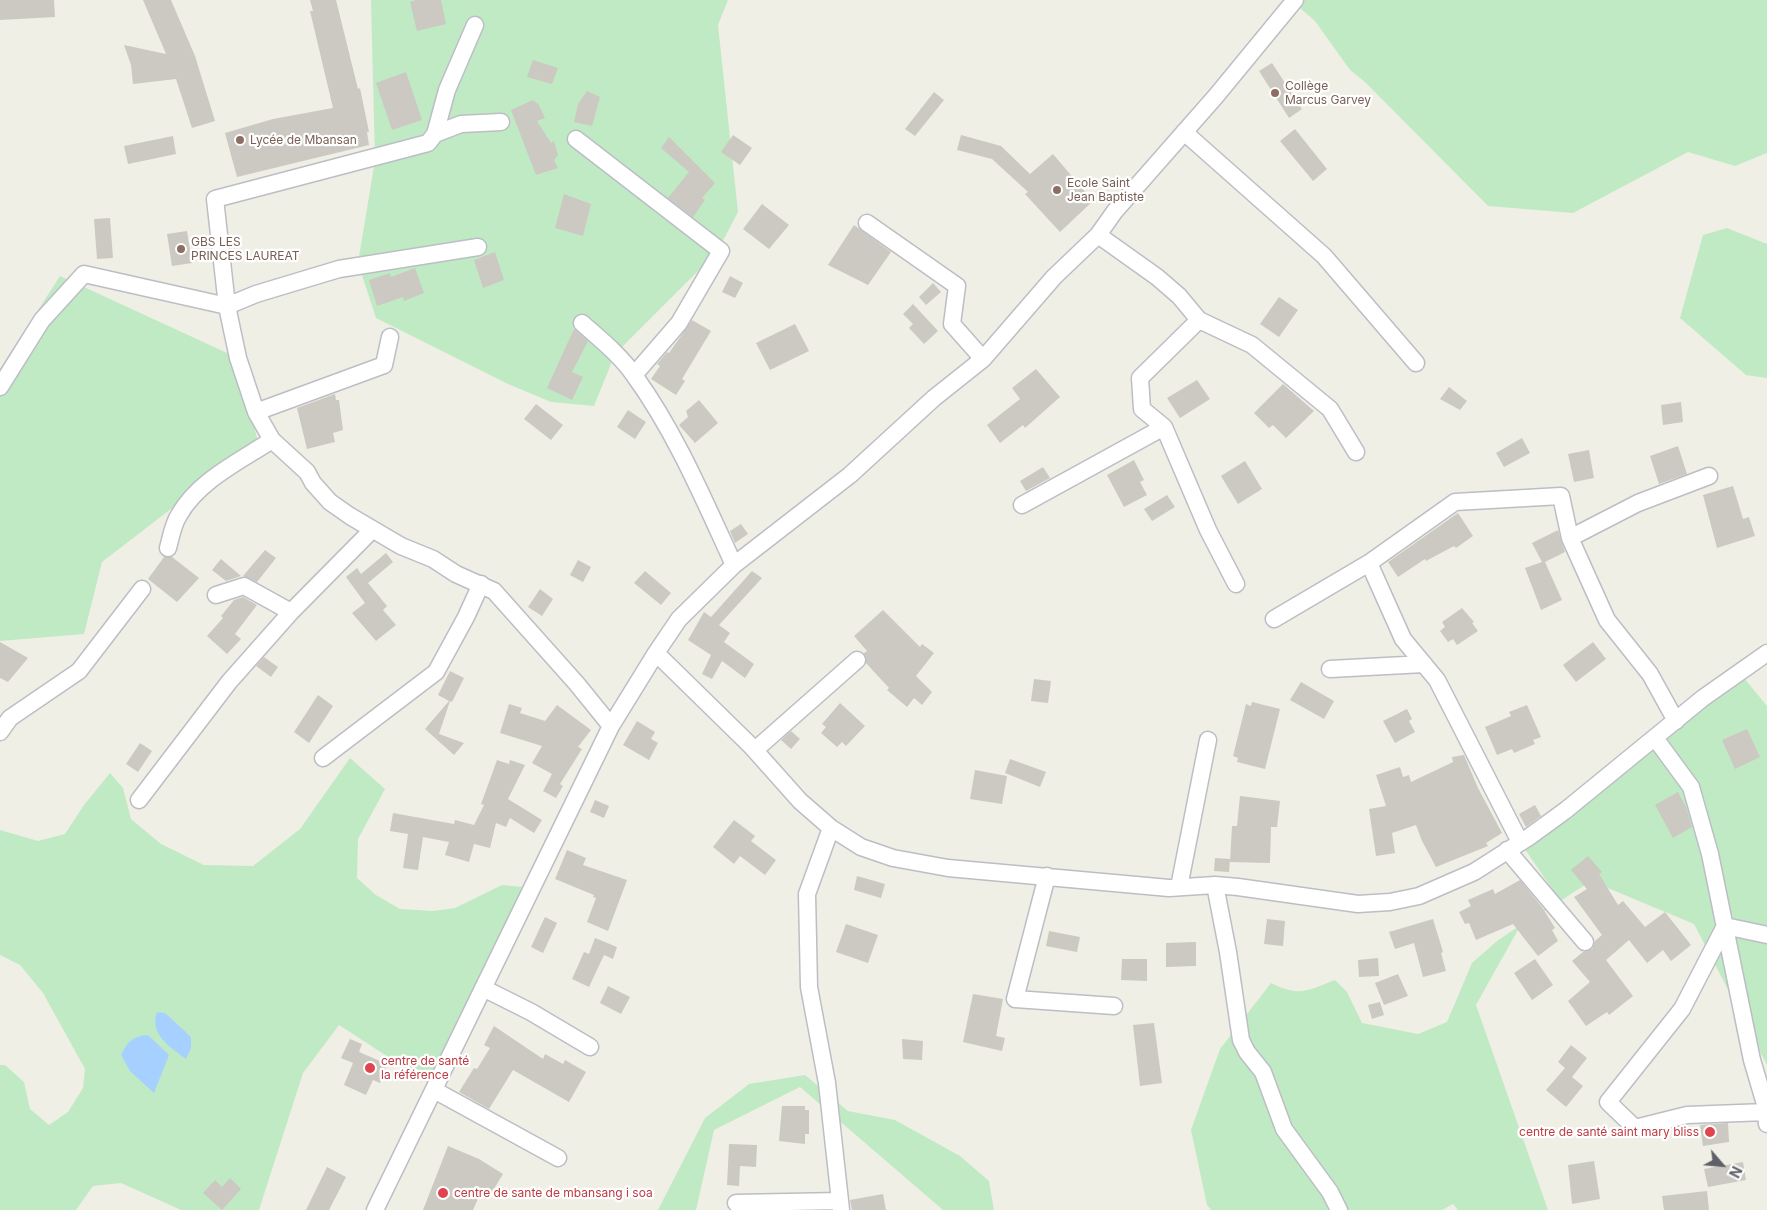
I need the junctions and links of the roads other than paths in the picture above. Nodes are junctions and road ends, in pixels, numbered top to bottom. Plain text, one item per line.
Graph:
1 (1295, 0) edge
2 (475, 25) dead end
3 (501, 122) dead end
4 (1184, 132) junction
5 (435, 134) junction
6 (576, 139) dead end
7 (867, 223) dead end
8 (1098, 235) junction
9 (478, 247) dead end
10 (227, 306) junction
11 (1199, 320) junction
12 (582, 323) dead end
13 (390, 338) dead end
14 (983, 358) junction
15 (1416, 363) dead end
16 (634, 375) junction
17 (0, 388) edge
18 (256, 412) junction
19 (1164, 427) junction
20 (272, 440) junction
21 (1356, 452) dead end
22 (1709, 476) dead end
23 (1022, 505) dead end
24 (372, 530) junction
25 (1570, 538) junction
26 (168, 548) dead end
27 (1369, 563) junction
28 (734, 565) junction
29 (481, 584) junction
30 (1236, 584) dead end
31 (142, 589) dead end
32 (216, 595) dead end
33 (291, 612) junction
34 (1274, 619) dead end
35 (1767, 652) edge
36 (656, 653) junction
37 (857, 660) dead end
38 (1424, 664) junction
39 (1330, 669) dead end
40 (1676, 721) junction
41 (611, 726) junction
42 (0, 732) edge
43 (1655, 738) junction
44 (1208, 740) dead end
45 (755, 750) junction
46 (322, 758) dead end
47 (139, 800) dead end
48 (831, 828) junction
49 (1514, 846) junction
50 (1047, 876) junction
51 (1215, 885) junction
52 (1179, 887) junction
53 (1725, 926) junction
54 (1767, 935) edge
55 (1585, 942) dead end
56 (483, 988) junction
57 (1114, 1006) dead end
58 (590, 1047) dead end
59 (434, 1090) junction
60 (1767, 1118) edge
61 (558, 1158) dead end
62 (736, 1203) dead end
63 (840, 1205) edge
64 (375, 1210) edge
65 (1339, 1210) edge

1 - 4 street
2 - 5 street
3 - 5 street
4 - 8 street
4 - 15 street
5 - 10 street
6 - 16 street
7 - 14 street
8 - 11 street
8 - 14 street
9 - 10 street
10 - 17 street
10 - 18 street
11 - 19 street
11 - 21 street
12 - 16 street
13 - 18 street
14 - 28 street
16 - 28 street
18 - 20 street
19 - 23 street
19 - 30 street
20 - 24 street
20 - 26 street
22 - 25 street
24 - 29 street
24 - 33 street
25 - 27 street
25 - 40 street
27 - 34 street
27 - 38 street
28 - 36 street
29 - 41 street
29 - 46 street
31 - 42 street
32 - 33 street
33 - 47 street
35 - 40 street
36 - 41 street
36 - 45 street
37 - 45 street
38 - 39 street
38 - 49 street
40 - 43 street
41 - 56 street
43 - 49 street
43 - 53 street
44 - 52 street
45 - 48 street
48 - 50 street
48 - 63 street
49 - 51 street
49 - 55 street
50 - 52 street
50 - 57 street
51 - 52 street
51 - 65 street
53 - 54 street
53 - 60 street
53 - 60 street
56 - 58 street
56 - 59 street
59 - 61 street
59 - 64 street
62 - 63 street

